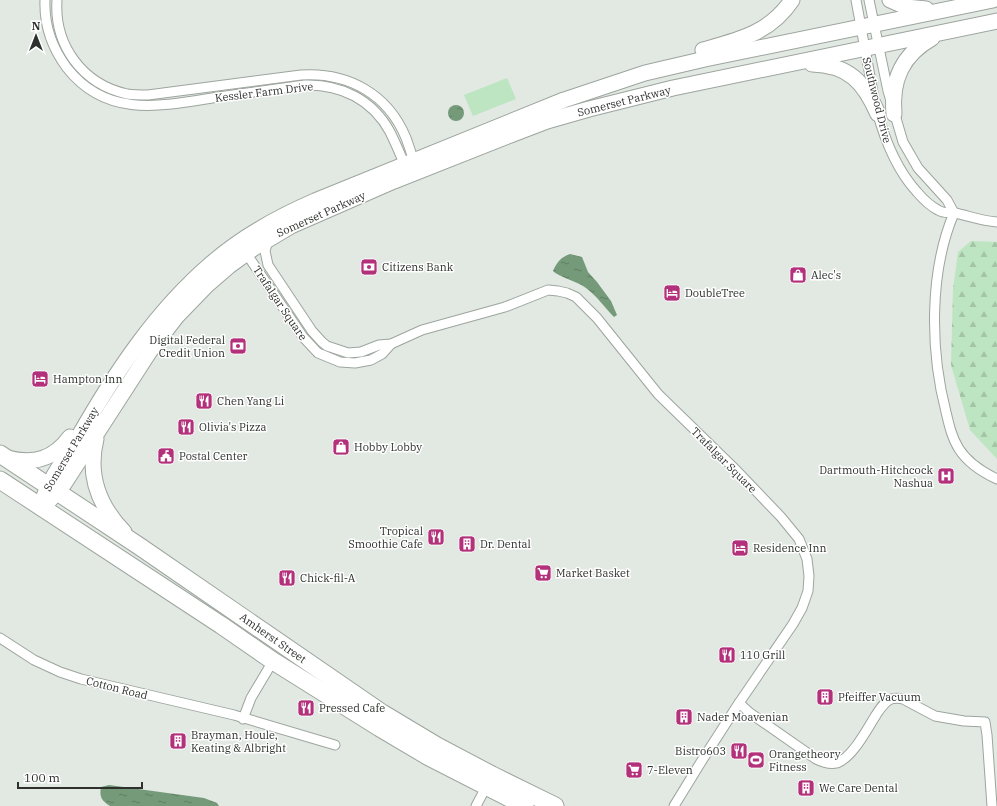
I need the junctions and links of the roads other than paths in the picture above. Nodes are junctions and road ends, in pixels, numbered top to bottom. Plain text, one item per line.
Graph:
1 (45, 0) edge
2 (57, 0) edge
3 (792, 0) edge
4 (856, 0) edge
5 (869, 0) edge
6 (890, 0) edge
7 (993, 0) edge
8 (951, 8) junction
9 (997, 21) edge
10 (867, 26) junction
11 (944, 32) junction
12 (872, 47) junction
13 (783, 65) junction
14 (623, 80) junction
15 (878, 114) junction
16 (894, 114) junction
17 (409, 167) junction
18 (954, 213) junction
19 (997, 222) edge
20 (272, 236) junction
21 (242, 248) junction
22 (391, 344) junction
23 (95, 421) junction
24 (2, 456) edge
25 (997, 479) edge
26 (0, 480) edge
27 (53, 489) junction
28 (41, 508) junction
29 (139, 546) junction
30 (0, 638) edge
31 (274, 661) junction
32 (739, 703) junction
33 (243, 718) junction
34 (335, 745) dead end
35 (486, 787) junction
36 (476, 806) edge
37 (525, 806) edge
38 (556, 806) edge
39 (674, 806) edge
40 (992, 806) edge

1 - 17 street, Kessler Farm Drive
2 - 17 street, Kessler Farm Drive
3 - 14 main road
4 - 10 street
5 - 10 street
6 - 8 main road
7 - 8 main road, Somerset Parkway
8 - 10 main road, Somerset Parkway
9 - 11 main road, Somerset Parkway
10 - 12 street, Southwood Drive
10 - 12 street
10 - 14 main road, Somerset Parkway
11 - 12 main road, Somerset Parkway
11 - 16 main road
12 - 13 main road, Somerset Parkway
12 - 15 street, Southwood Drive
12 - 16 street, Southwood Drive
13 - 15 main road
13 - 17 main road, Somerset Parkway
14 - 17 main road, Somerset Parkway
15 - 18 street, Southwood Drive
16 - 18 street, Southwood Drive
17 - 20 main road, Somerset Parkway
17 - 21 main road, Somerset Parkway
18 - 19 street, Southwood Drive
18 - 25 street
20 - 21 main road, Somerset Parkway
20 - 22 street, Trafalgar Square
21 - 22 street, Trafalgar Square
21 - 23 main road, Somerset Parkway
22 - 32 street, Trafalgar Square
23 - 24 main road
23 - 27 main road, Somerset Parkway
23 - 29 main road
24 - 27 highway, Amherst Street
26 - 28 highway, Amherst Street
27 - 28 main road, Somerset Parkway
27 - 29 highway, Amherst Street
28 - 31 highway, Amherst Street
29 - 38 highway, Amherst Street
30 - 33 street, Cotton Road
31 - 33 street
31 - 35 highway, Amherst Street
32 - 39 street, Trafalgar Square
32 - 40 street
33 - 34 street, Cotton Road
35 - 36 street
35 - 37 highway, Amherst Street

